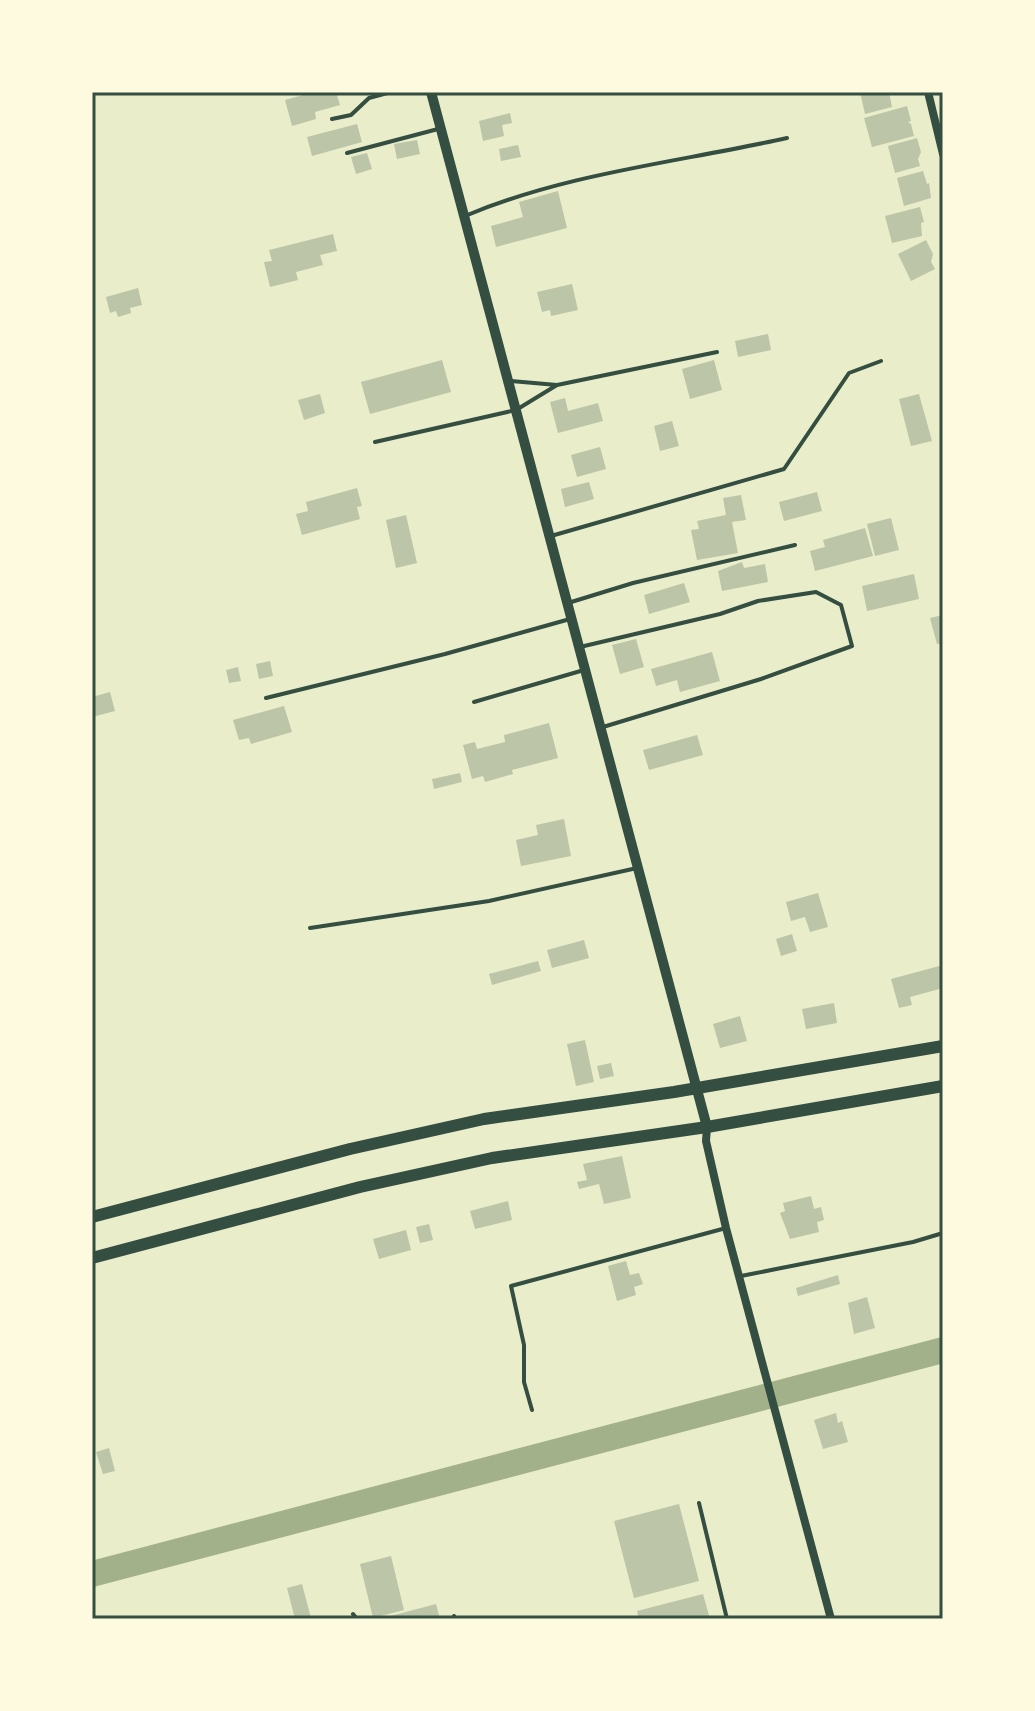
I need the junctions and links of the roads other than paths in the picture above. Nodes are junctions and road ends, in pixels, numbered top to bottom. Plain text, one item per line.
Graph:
1 (391, 92) edge
2 (431, 92) edge
3 (928, 92) edge
4 (332, 119) dead end
5 (440, 129) junction
6 (787, 138) dead end
7 (347, 153) dead end
8 (943, 154) edge
9 (463, 217) junction
10 (717, 352) dead end
11 (881, 361) dead end
12 (509, 381) junction
13 (557, 385) junction
14 (516, 410) junction
15 (375, 442) dead end
16 (549, 536) junction
17 (795, 545) dead end
18 (566, 604) junction
19 (570, 619) junction
20 (578, 648) junction
21 (584, 670) junction
22 (266, 698) dead end
23 (474, 702) dead end
24 (599, 728) junction
25 (639, 868) junction
26 (310, 928) dead end
27 (943, 1046) edge
28 (943, 1086) edge
29 (697, 1089) junction
30 (707, 1127) junction
31 (92, 1217) edge
32 (726, 1228) junction
33 (943, 1233) edge
34 (92, 1258) edge
35 (739, 1277) junction
36 (532, 1410) dead end
37 (699, 1503) dead end
38 (727, 1619) edge
39 (831, 1619) edge

1 - 4 lane
2 - 5 street
3 - 8 street
5 - 7 lane
5 - 9 street
6 - 9 lane
9 - 12 street
10 - 13 lane
11 - 16 lane
12 - 13 lane
12 - 14 street
13 - 14 lane
14 - 15 lane
14 - 16 street
16 - 18 street
17 - 18 lane
18 - 19 street
19 - 20 street
19 - 22 lane
20 - 21 street
20 - 24 lane
21 - 23 lane
21 - 24 street
24 - 25 street
25 - 26 lane
25 - 29 street
27 - 29 main road
28 - 30 main road
29 - 30 street
29 - 31 main road
30 - 32 street
30 - 34 main road
32 - 35 street
32 - 36 lane
33 - 35 lane
35 - 39 street
37 - 38 lane

